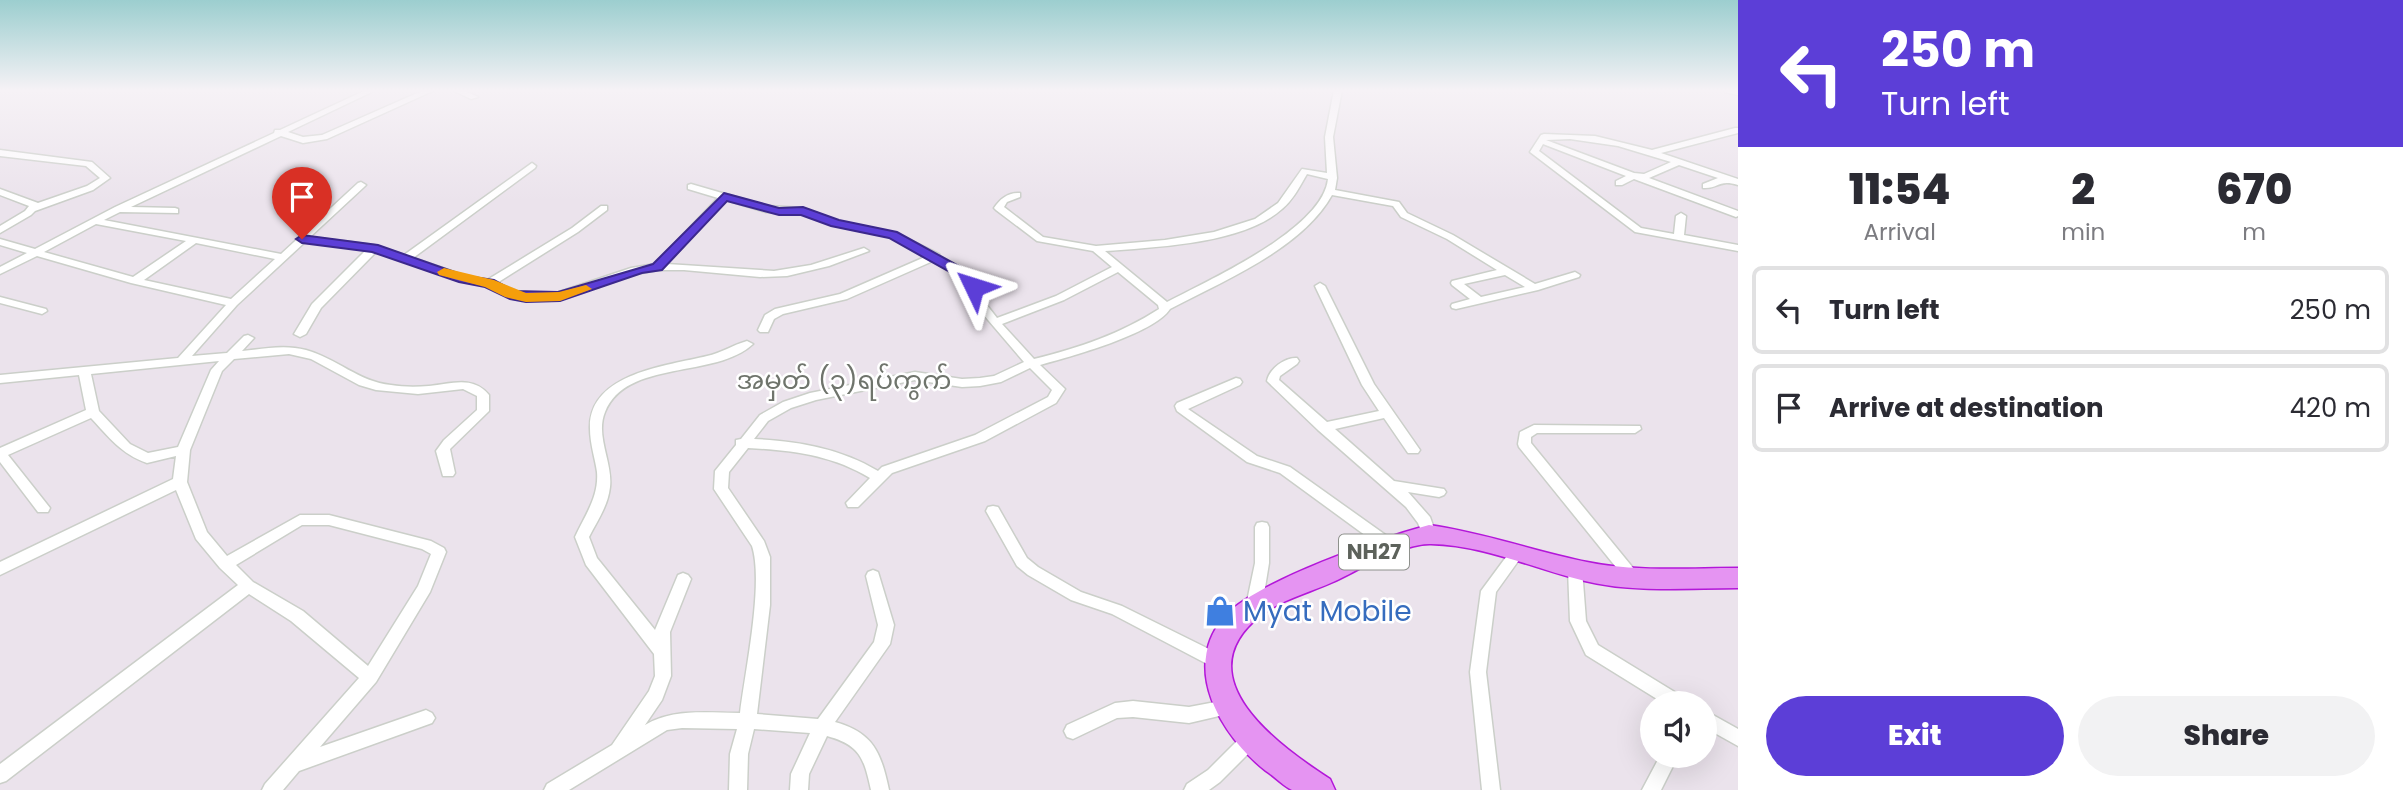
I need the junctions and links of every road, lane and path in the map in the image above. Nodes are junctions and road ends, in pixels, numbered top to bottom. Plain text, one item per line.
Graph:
1 (289, 127) edge
2 (347, 127) edge
3 (1330, 127) edge
4 (1738, 130) edge
5 (278, 132) junction
6 (1542, 141) junction
7 (0, 153) edge
8 (1650, 153) junction
9 (1676, 162) junction
10 (532, 166) dead end
11 (1634, 176) junction
12 (1332, 177) junction
13 (1726, 178) junction
14 (1738, 182) edge
15 (1619, 183) dead end
16 (361, 185) dead end
17 (1706, 186) dead end
18 (691, 187) dead end
19 (0, 192) edge
20 (1330, 192) junction
21 (1017, 195) dead end
22 (724, 197) junction
23 (34, 208) junction
24 (604, 208) dead end
25 (118, 209) junction
26 (175, 211) dead end
27 (1737, 215) edge
28 (1681, 216) dead end
29 (94, 221) junction
30 (0, 230) edge
31 (1679, 237) junction
32 (302, 239) junction
33 (193, 241) junction
34 (0, 242) edge
35 (374, 248) junction
36 (1738, 248) edge
37 (1096, 249) junction
38 (34, 251) junction
39 (864, 251) dead end
40 (934, 256) junction
41 (283, 257) junction
42 (405, 258) junction
43 (658, 267) junction
44 (1119, 268) junction
45 (0, 271) edge
46 (1507, 271) junction
47 (1575, 275) dead end
48 (135, 281) junction
49 (489, 283) junction
50 (1320, 286) dead end
51 (1534, 288) junction
52 (0, 300) edge
53 (1479, 301) junction
54 (233, 303) junction
55 (1456, 306) dead end
56 (1166, 307) junction
57 (43, 311) dead end
58 (995, 323) junction
59 (764, 330) dead end
60 (300, 334) dead end
61 (248, 338) dead end
62 (747, 344) dead end
63 (234, 355) junction
64 (182, 360) junction
65 (1293, 361) dead end
66 (1031, 363) junction
67 (84, 370) junction
68 (0, 379) edge
69 (1236, 382) dead end
70 (93, 412) junction
71 (1387, 413) junction
72 (1323, 427) junction
73 (1635, 429) dead end
74 (741, 443) junction
75 (183, 450) junction
76 (1413, 450) dead end
77 (0, 453) edge
78 (448, 474) dead end
79 (878, 477) junction
80 (180, 482) junction
81 (1390, 485) junction
82 (1439, 492) dead end
83 (853, 503) dead end
84 (43, 508) dead end
85 (993, 511) dead end
86 (1262, 527) dead end
87 (1429, 534) junction
88 (1388, 545) junction
89 (1517, 553) junction
90 (225, 564) junction
91 (0, 569) edge
92 (1575, 569) junction
93 (873, 576) dead end
94 (1633, 578) junction
95 (1738, 578) edge
96 (682, 579) dead end
97 (248, 586) junction
98 (1254, 606) junction
99 (664, 654) junction
100 (1217, 661) junction
101 (370, 677) junction
102 (1660, 691) edge
103 (1226, 708) junction
104 (426, 718) dead end
105 (747, 724) junction
106 (823, 726) junction
107 (1717, 726) edge
108 (1073, 731) dead end
109 (1738, 738) edge
110 (1251, 739) junction
111 (616, 754) junction
112 (294, 764) junction
113 (1663, 768) edge
114 (0, 775) edge
115 (271, 790) edge
116 (553, 790) edge
117 (738, 790) edge
118 (799, 790) edge
119 (880, 790) edge
120 (1193, 790) edge
121 (1319, 790) edge
122 (1491, 790) edge
123 (1651, 790) edge

1 - 5 street
2 - 5 street
3 - 12 street
4 - 8 street
5 - 25 street
6 - 8 street
6 - 11 street
6 - 31 street
7 - 23 street
8 - 9 street
9 - 11 street
9 - 13 street
10 - 42 street
11 - 15 street
11 - 27 street
12 - 20 street
12 - 37 street
13 - 14 street
13 - 17 street
16 - 32 street
18 - 22 street
19 - 23 street
20 - 46 street
20 - 56 street
21 - 37 street
22 - 40 street
22 - 43 street
23 - 30 street
24 - 49 street
25 - 26 street
25 - 29 street
28 - 31 street
29 - 33 street
29 - 38 street
31 - 36 street
32 - 35 street
32 - 41 street
33 - 41 street
33 - 48 street
34 - 38 street
35 - 42 street
35 - 60 street
37 - 44 street
38 - 45 street
38 - 48 street
39 - 43 street
40 - 58 street
40 - 59 street
41 - 54 street
42 - 49 street
43 - 49 street
44 - 56 street
44 - 58 street
46 - 51 street
46 - 53 street
47 - 51 street
48 - 54 street
50 - 71 street
51 - 53 street
52 - 57 street
53 - 55 street
54 - 64 street
56 - 66 street
58 - 66 street
61 - 63 street
62 - 99 street
63 - 64 street
63 - 75 street
63 - 78 street
64 - 67 street
65 - 72 street
66 - 74 street
66 - 79 street
67 - 68 street
67 - 70 street
69 - 88 street
70 - 75 street
70 - 77 street
71 - 72 street
71 - 76 street
72 - 81 street
73 - 94 street
74 - 79 street
74 - 105 street
75 - 80 street
77 - 84 street
79 - 83 street
80 - 90 street
80 - 91 street
81 - 82 street
81 - 87 street
85 - 100 street
86 - 98 street
87 - 88 highway, NH27
87 - 89 highway, NH27
88 - 98 highway, NH27
89 - 92 highway, NH27
89 - 122 street
90 - 97 street
90 - 101 street
92 - 94 highway, NH27
92 - 102 street
93 - 106 street
94 - 95 highway, NH27
96 - 99 street
97 - 101 street
97 - 114 street
98 - 100 highway, NH27
99 - 111 street
100 - 103 highway
101 - 112 street
103 - 108 street
103 - 110 highway
104 - 112 street
105 - 106 street
105 - 111 street
105 - 117 street
106 - 118 street
106 - 119 street
107 - 109 street
110 - 120 street
110 - 121 highway
111 - 116 street
112 - 115 street
113 - 123 street

